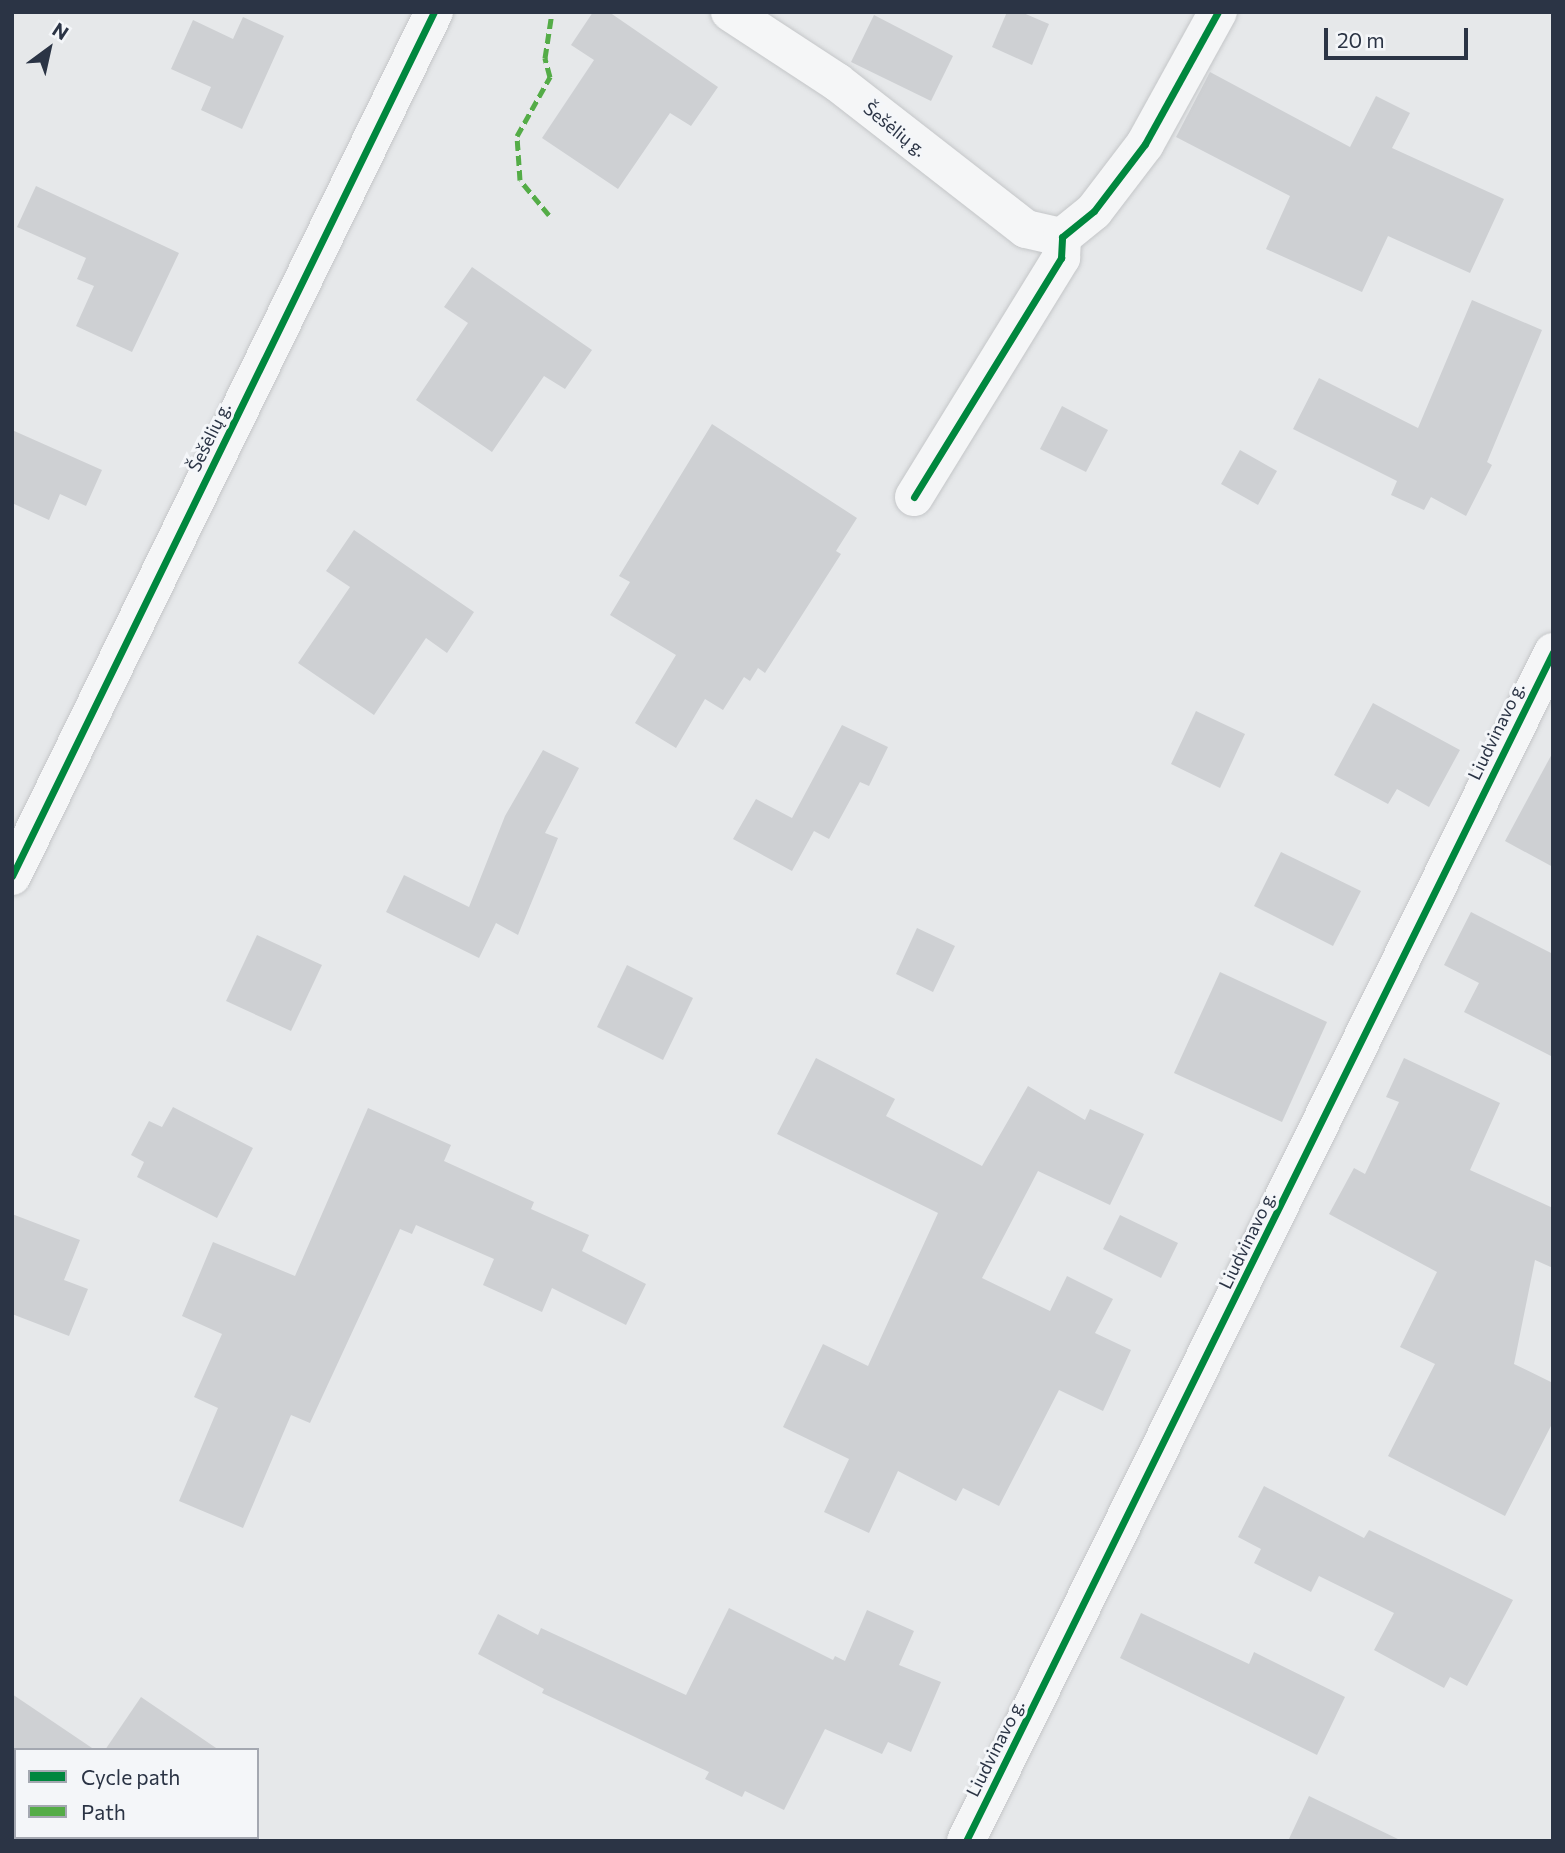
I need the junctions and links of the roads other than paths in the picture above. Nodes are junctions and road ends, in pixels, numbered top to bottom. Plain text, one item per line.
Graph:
1 (434, 12) edge
2 (730, 12) edge
3 (1217, 12) edge
4 (1062, 237) junction
5 (914, 497) dead end
6 (1553, 652) edge
7 (12, 876) edge
8 (966, 1841) edge

1 - 7 street, Šešėlių g.
2 - 4 street, Šešėlių g.
3 - 4 street
4 - 5 street
6 - 8 street, Liudvinavo g.

